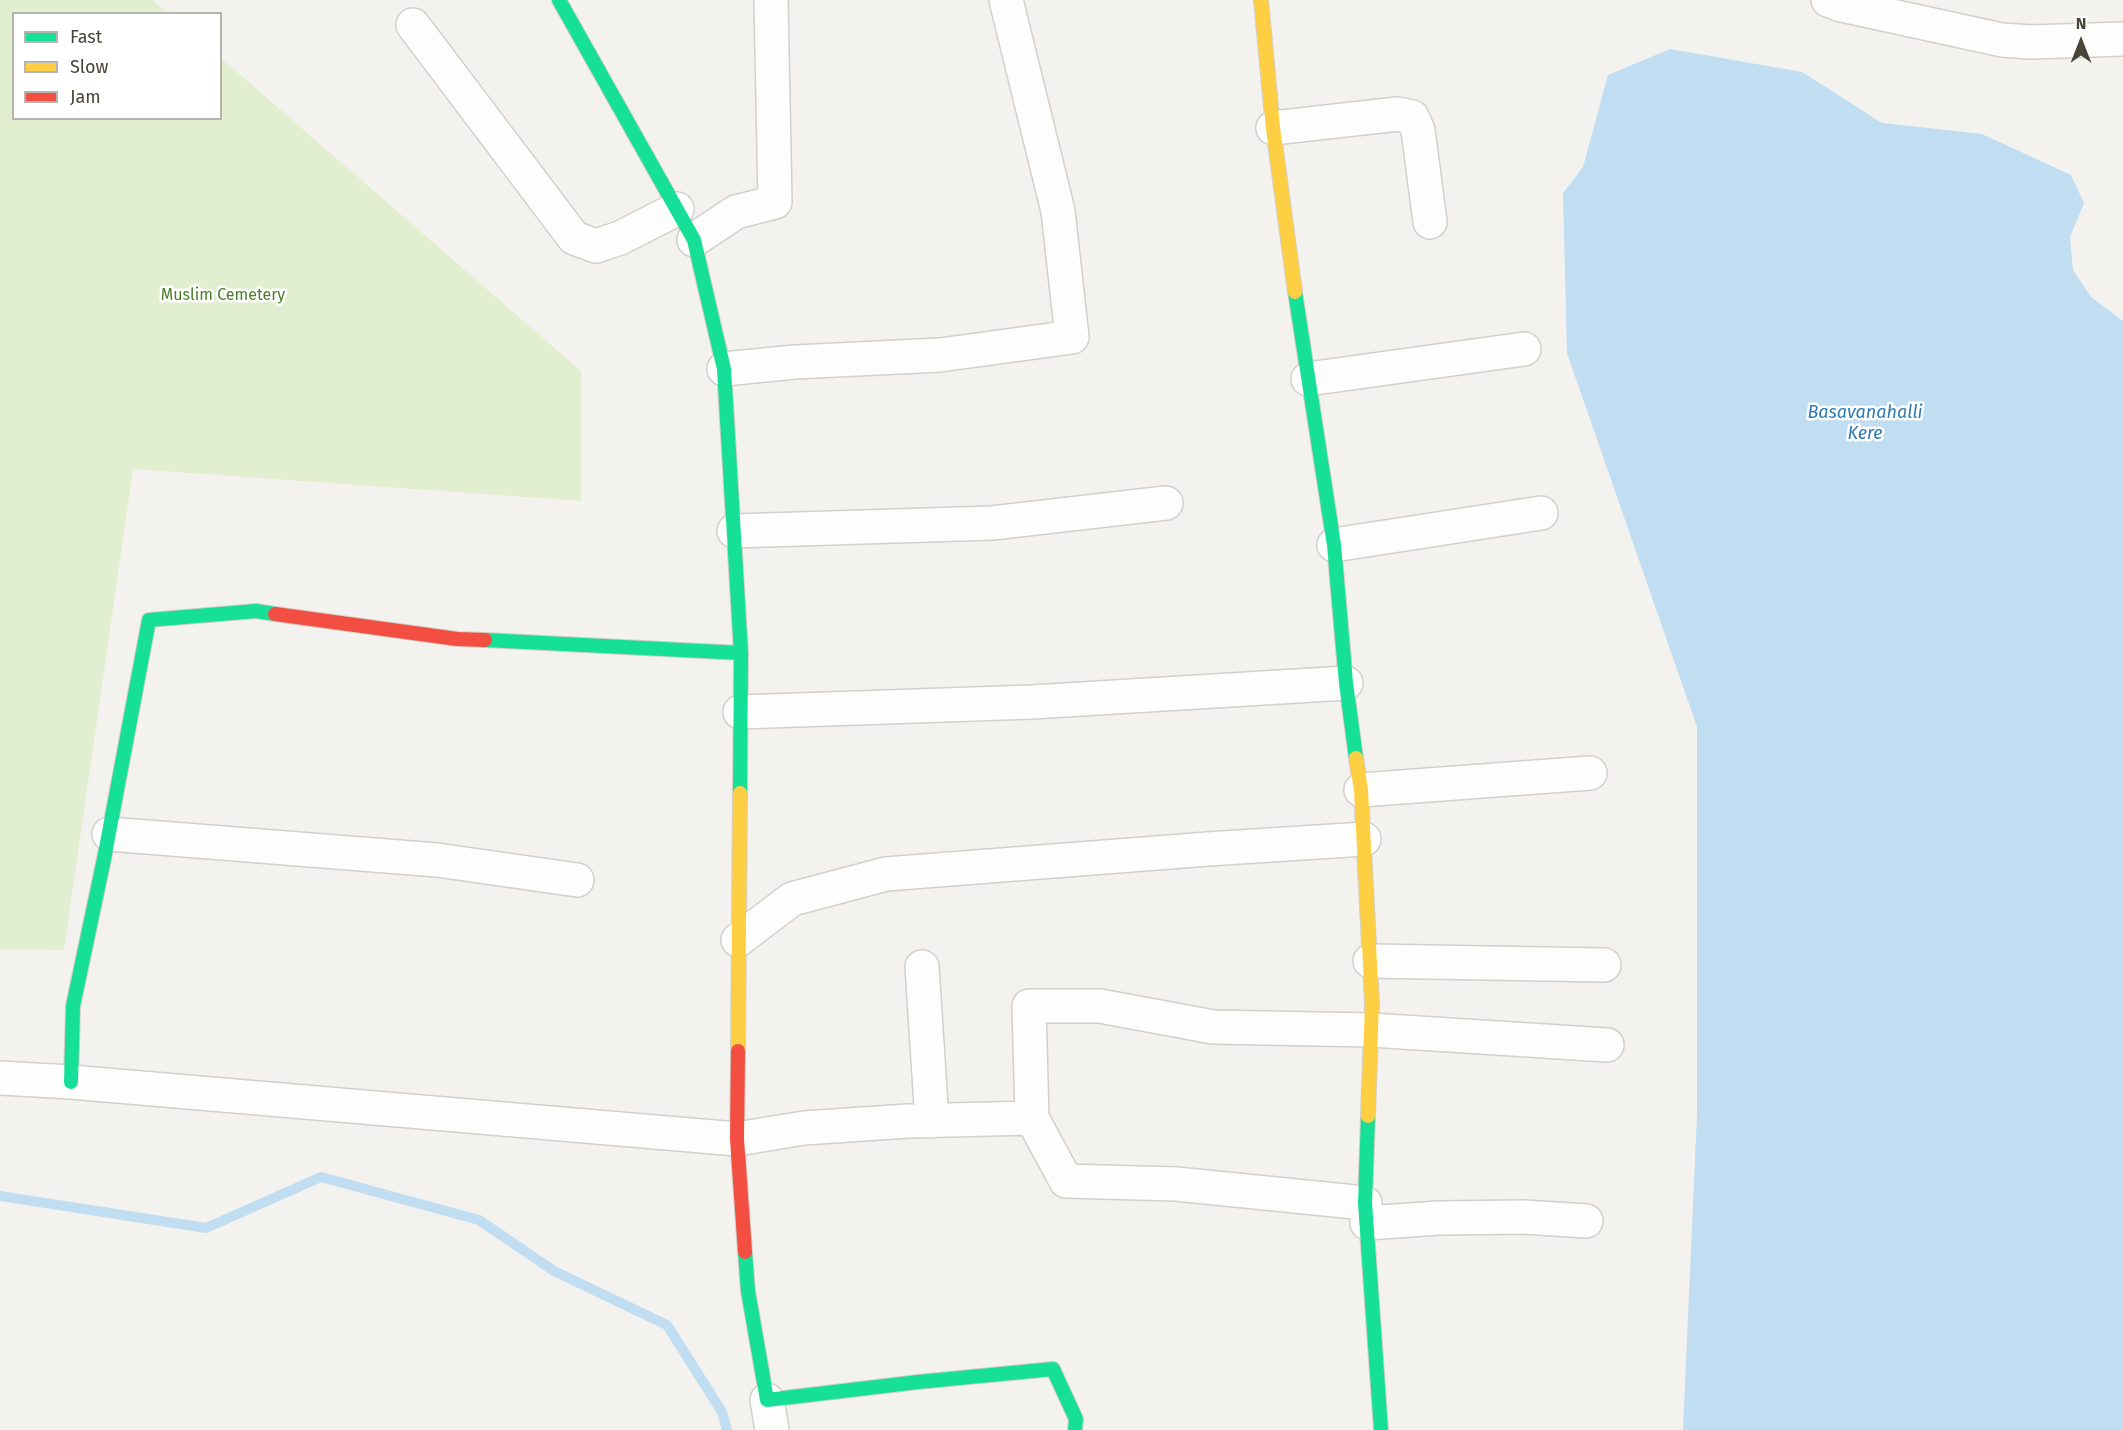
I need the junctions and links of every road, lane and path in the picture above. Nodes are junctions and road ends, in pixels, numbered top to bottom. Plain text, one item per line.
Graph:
1 (559, 0) edge
2 (771, 0) edge
3 (1006, 0) edge
4 (1261, 0) edge
5 (1828, 0) edge
6 (413, 25) dead end
7 (2123, 39) edge
8 (1273, 128) junction
9 (677, 209) junction
10 (1430, 222) dead end
11 (694, 240) junction
12 (1524, 349) dead end
13 (724, 369) junction
14 (1308, 379) junction
15 (1166, 503) dead end
16 (1542, 513) dead end
17 (734, 531) junction
18 (1334, 545) junction
19 (741, 654) junction
20 (1346, 684) junction
21 (740, 712) junction
22 (1590, 774) dead end
23 (1361, 790) junction
24 (109, 834) junction
25 (1364, 840) junction
26 (577, 880) dead end
27 (738, 940) junction
28 (1370, 961) junction
29 (1604, 965) dead end
30 (922, 967) dead end
31 (1371, 1030) junction
32 (1607, 1045) dead end
33 (0, 1078) edge
34 (72, 1082) junction
35 (1032, 1118) junction
36 (932, 1121) junction
37 (736, 1139) junction
38 (1366, 1213) junction
39 (1586, 1221) dead end
40 (769, 1415) edge
41 (1075, 1430) edge
42 (1381, 1430) edge

1 - 9 street
2 - 11 street
3 - 13 street
4 - 8 street
5 - 7 street
6 - 9 street
8 - 10 street
8 - 14 street
9 - 11 street
11 - 13 street
12 - 14 street
13 - 17 street
14 - 18 street
15 - 17 street
16 - 18 street
17 - 19 street
18 - 20 street
19 - 21 street
19 - 24 street
20 - 21 street
20 - 23 street
21 - 27 street
22 - 23 street
23 - 25 street
24 - 26 street
24 - 34 street
25 - 27 street
25 - 28 street
27 - 37 street
28 - 29 street
28 - 31 street
30 - 36 street
31 - 32 street
31 - 35 street
31 - 38 street
33 - 34 street
34 - 37 street
35 - 36 street
35 - 38 street
36 - 37 street
37 - 40 street
38 - 39 street
38 - 42 street
40 - 41 street

